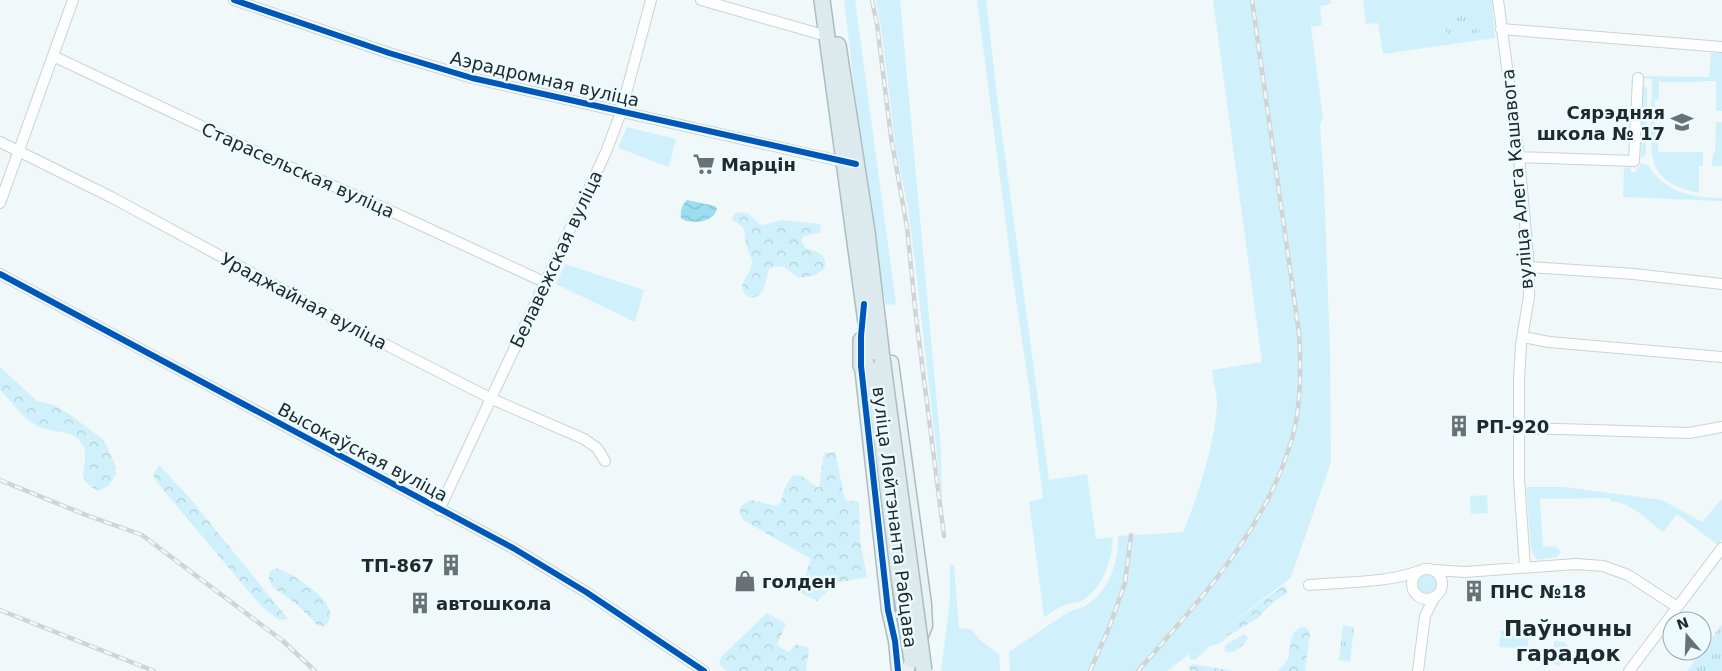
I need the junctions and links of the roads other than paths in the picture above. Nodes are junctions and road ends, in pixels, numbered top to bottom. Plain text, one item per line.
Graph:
1 (73, 0) edge
2 (234, 0) edge
3 (651, 0) edge
4 (701, 0) edge
5 (822, 0) edge
6 (832, 0) edge
7 (1498, 0) edge
8 (1502, 29) junction
9 (827, 36) junction
10 (1722, 47) edge
11 (53, 56) junction
12 (1638, 78) dead end
13 (621, 112) junction
14 (0, 142) edge
15 (19, 151) junction
16 (1519, 157) junction
17 (850, 163) junction
18 (0, 203) edge
19 (1529, 267) junction
20 (0, 274) edge
21 (544, 282) junction
22 (1722, 284) edge
23 (1523, 337) junction
24 (1722, 357) edge
25 (877, 361) junction
26 (492, 399) junction
27 (1722, 427) edge
28 (1519, 429) junction
29 (605, 461) dead end
30 (440, 510) junction
31 (1722, 548) edge
32 (920, 561) junction
33 (884, 564) junction
34 (1525, 567) junction
35 (1434, 570) junction
36 (1419, 571) junction
37 (1465, 572) junction
38 (1390, 578) junction
39 (1309, 585) dead end
40 (1415, 593) junction
41 (1437, 594) junction
42 (925, 604) junction
43 (1677, 607) junction
44 (888, 610) junction
45 (1425, 616) junction
46 (704, 671) edge
47 (898, 671) edge
48 (907, 671) edge
49 (914, 671) edge
50 (924, 671) edge
51 (1418, 671) edge
52 (1629, 671) edge

1 - 11 street
2 - 13 street, Аэрадромная вуліца
3 - 13 street, Белавежская вуліца
4 - 9 street
5 - 9 highway, вуліца Лейтэнанта Рабцава
6 - 17 highway, вуліца Лейтэнанта Рабцава
7 - 8 street, вуліца Алега Кашавога
8 - 10 street
8 - 16 street, вуліца Алега Кашавога
9 - 17 highway, вуліца Лейтэнанта Рабцава
11 - 15 street
11 - 21 street, Старасельская вуліца
12 - 16 street
13 - 17 street, Аэрадромная вуліца
13 - 21 street, Белавежская вуліца
14 - 15 street, Ураджайная вуліца
15 - 18 street
15 - 26 street, Ураджайная вуліца
16 - 19 street, вуліца Алега Кашавога
17 - 25 highway, вуліца Лейтэнанта Рабцава
17 - 25 highway, вуліца Лейтэнанта Рабцава
19 - 22 street
19 - 23 street, вуліца Алега Кашавога
20 - 30 street, Высокаўская вуліца
21 - 26 street, Белавежская вуліца
23 - 24 street
23 - 28 street, вуліца Алега Кашавога
25 - 32 main road, вуліца Лейтэнанта Рабцава
25 - 33 main road, вуліца Лейтэнанта Рабцава
25 - 49 highway, вуліца Лейтэнанта Рабцава, bridge
25 - 50 highway, вуліца Лейтэнанта Рабцава, bridge
26 - 29 street, Ураджайная вуліца
26 - 30 street, Белавежская вуліца
27 - 28 street
28 - 34 street, вуліца Алега Кашавога
30 - 46 street, Высокаўская вуліца
31 - 43 street
32 - 33 main road
32 - 42 main road, вуліца Лейтэнанта Рабцава
33 - 44 main road, вуліца Лейтэнанта Рабцава
34 - 37 street
34 - 43 street
35 - 36 street
35 - 37 street
35 - 41 street
36 - 38 street
36 - 40 street
37 - 41 street
38 - 39 street
38 - 40 street
40 - 41 street
40 - 45 street
41 - 45 street
42 - 44 main road
42 - 48 main road, вуліца Лейтэнанта Рабцава
43 - 52 street
44 - 47 main road, вуліца Лейтэнанта Рабцава
45 - 51 street

